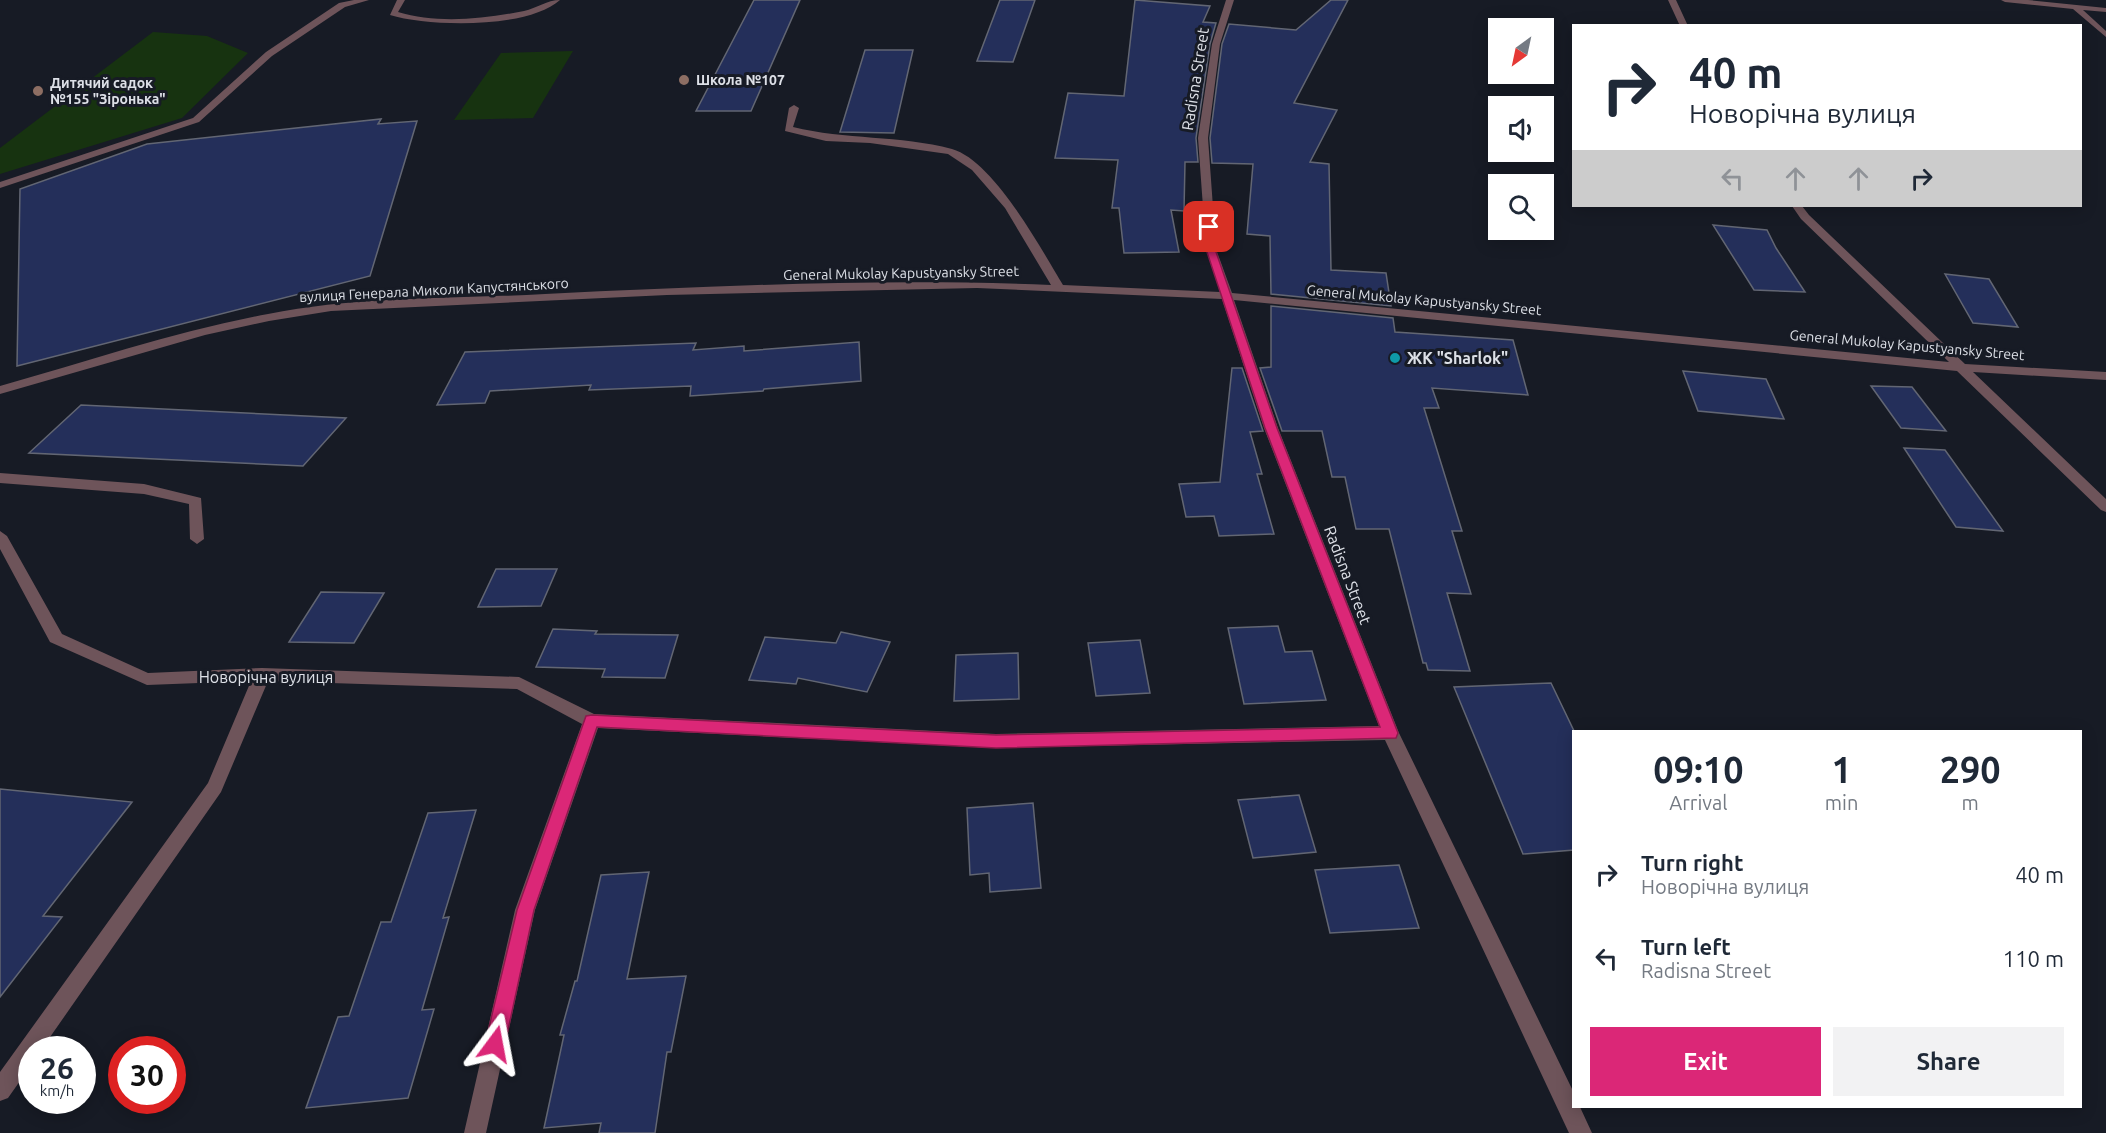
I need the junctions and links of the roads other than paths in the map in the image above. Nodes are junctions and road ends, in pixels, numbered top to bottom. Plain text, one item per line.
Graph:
1 (365, 0) edge
2 (401, 0) edge
3 (556, 0) edge
4 (1230, 0) edge
5 (1672, 0) edge
6 (2005, 0) edge
7 (2074, 7) junction
8 (2106, 10) edge
9 (1683, 24) edge
10 (2106, 35) edge
11 (794, 108) dead end
12 (0, 185) edge
13 (1798, 207) edge
14 (1059, 288) junction
15 (1226, 296) junction
16 (1958, 366) junction
17 (2106, 376) edge
18 (0, 390) edge
19 (0, 478) edge
20 (2106, 507) edge
21 (0, 536) edge
22 (197, 539) dead end
23 (261, 674) junction
24 (592, 721) junction
25 (1390, 733) junction
26 (0, 1090) edge
27 (475, 1133) edge
28 (1581, 1133) edge

1 - 12 street
2 - 3 street
4 - 15 street, Radisna Street
5 - 9 street
6 - 7 street
7 - 8 street
7 - 10 street
11 - 14 street
13 - 16 street
14 - 15 street, General Mukolay Kapustyansky Street
14 - 18 street, General Mukolay Kapustyansky Street
15 - 16 street, General Mukolay Kapustyansky Street
15 - 25 street, Radisna Street
16 - 17 street, General Mukolay Kapustyansky Street
16 - 20 street
19 - 22 street
21 - 23 street, Новорічна вулиця
23 - 24 street, Новорічна вулиця
23 - 26 street
24 - 25 street, Новорічна вулиця
24 - 27 street
25 - 28 street, Radisna Street

